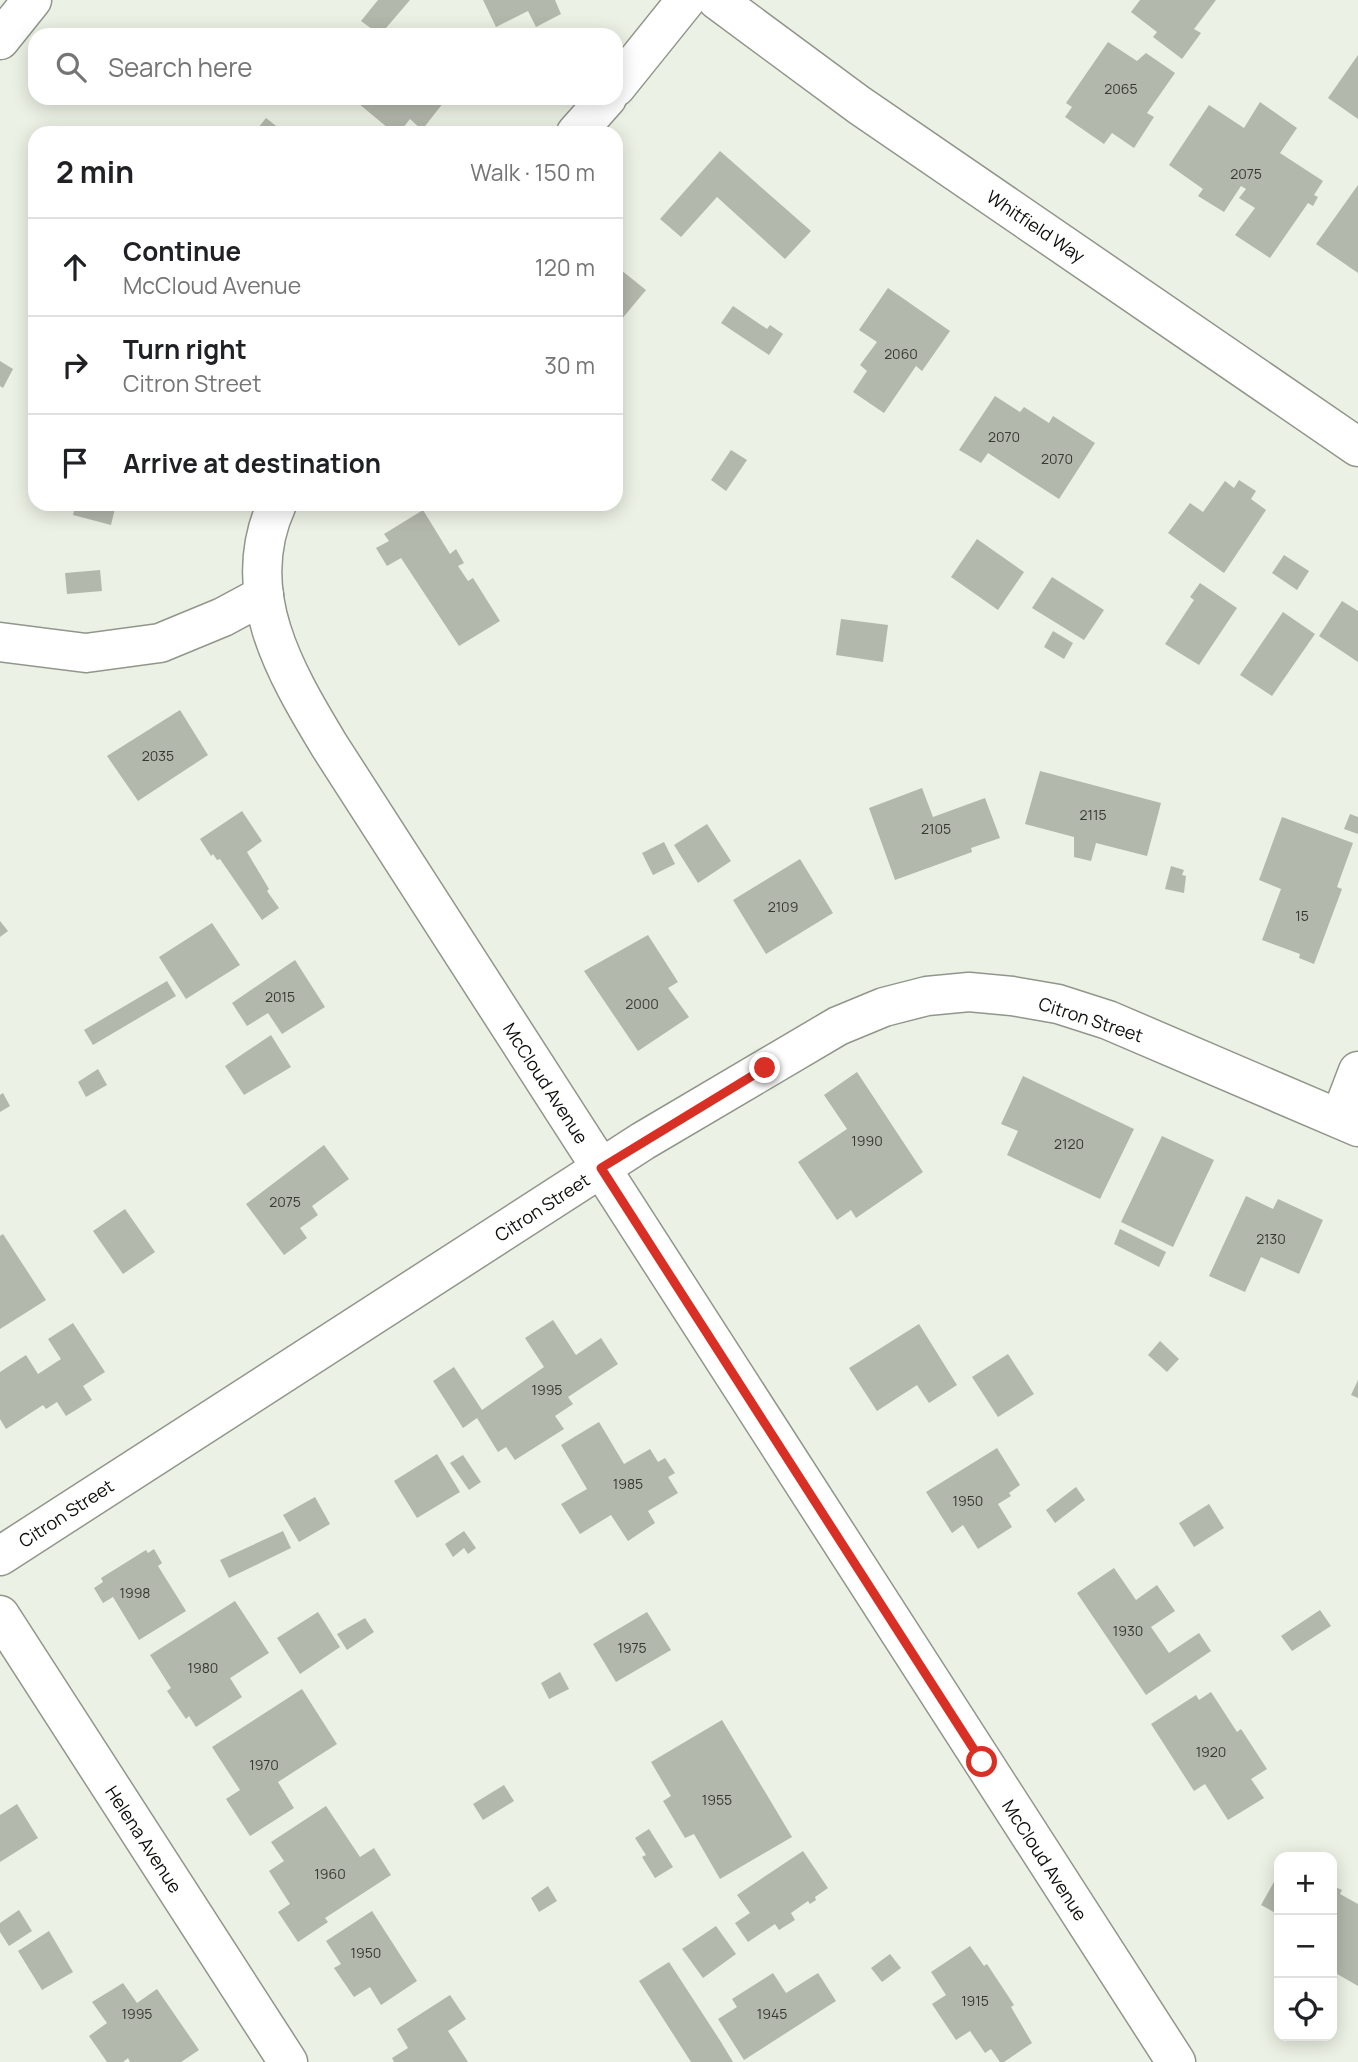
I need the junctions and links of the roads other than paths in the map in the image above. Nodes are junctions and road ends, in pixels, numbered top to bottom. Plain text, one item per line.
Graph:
1 (32, 0) edge
2 (686, 0) edge
3 (717, 0) edge
4 (0, 40) edge
5 (623, 78) edge
6 (601, 105) edge
7 (582, 126) edge
8 (1358, 447) edge
9 (273, 511) edge
10 (264, 595) junction
11 (0, 642) edge
12 (1358, 1070) edge
13 (1349, 1122) edge
14 (601, 1168) junction
15 (0, 1556) edge
16 (0, 1615) edge
17 (288, 2062) edge
18 (1176, 2062) edge

1 - 4 street
2 - 5 street
3 - 8 street, Whitfield Way
6 - 7 street
9 - 10 street, McCloud Avenue
10 - 11 street
10 - 14 street, McCloud Avenue
12 - 13 street
13 - 14 street, Citron Street
14 - 15 street, Citron Street
14 - 18 street, McCloud Avenue
16 - 17 street, Helena Avenue

